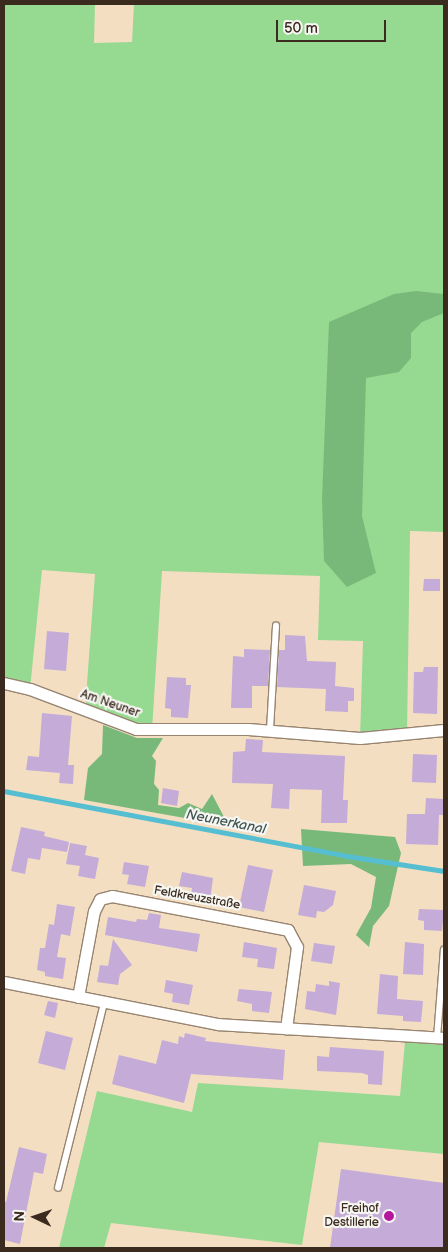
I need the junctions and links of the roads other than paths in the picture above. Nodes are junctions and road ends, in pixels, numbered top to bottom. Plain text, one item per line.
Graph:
1 (276, 626) dead end
2 (4, 683) edge
3 (270, 730) junction
4 (444, 730) edge
5 (444, 950) edge
6 (4, 982) edge
7 (78, 997) junction
8 (104, 1003) junction
9 (286, 1028) junction
10 (440, 1038) edge
11 (58, 1188) dead end

1 - 3 lane
2 - 3 street, Am Neuner
3 - 4 street, Am Neuner
5 - 10 lane
6 - 7 street
7 - 8 street
7 - 9 street, Feldkreuzstraße
8 - 9 street
8 - 11 lane
9 - 10 street

